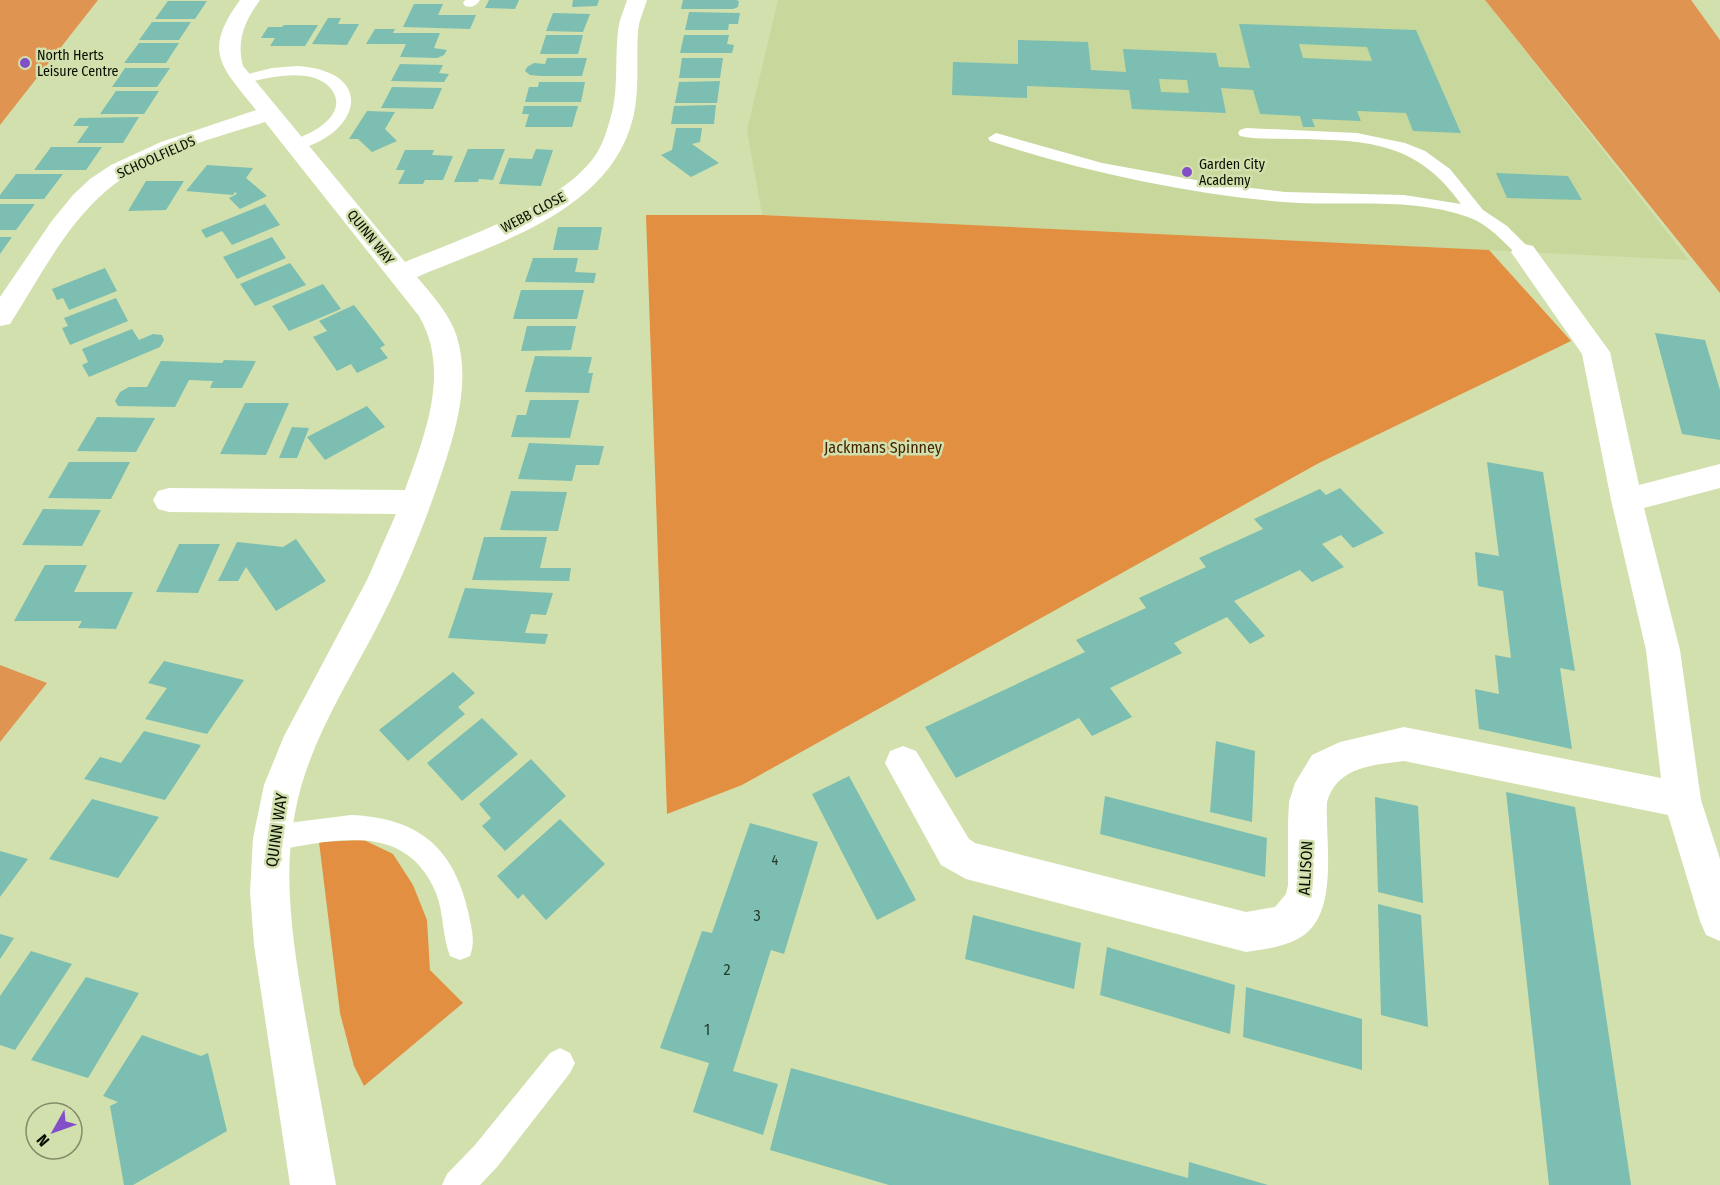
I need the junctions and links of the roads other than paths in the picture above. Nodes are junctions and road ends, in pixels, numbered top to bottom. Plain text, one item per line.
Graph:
1 (250, 0) edge
2 (637, 0) edge
3 (241, 80) junction
4 (268, 113) junction
5 (1246, 133) dead end
6 (996, 138) dead end
7 (296, 145) junction
8 (1476, 213) junction
9 (1524, 252) joint
10 (401, 274) junction
11 (0, 317) edge
12 (1720, 476) edge
13 (169, 500) dead end
14 (1627, 500) junction
15 (417, 502) junction
16 (903, 763) dead end
17 (1682, 800) junction
18 (272, 838) junction
19 (1720, 921) edge
20 (460, 946) dead end
21 (560, 1063) dead end
22 (313, 1185) edge
23 (458, 1185) edge

1 - 3 street, QUINN WAY
2 - 10 street, WEBB CLOSE
3 - 4 street, QUINN WAY
3 - 7 lane
4 - 7 street, QUINN WAY
4 - 11 street, SCHOOLFIELDS
5 - 8 lane
6 - 8 lane
7 - 10 street, QUINN WAY
8 - 9 lane
9 - 14 street
10 - 15 street, QUINN WAY
12 - 14 street
13 - 15 street
14 - 17 street
15 - 18 street, QUINN WAY
16 - 17 street, ALLISON
17 - 19 street
18 - 20 lane
18 - 22 street, QUINN WAY
21 - 23 lane

